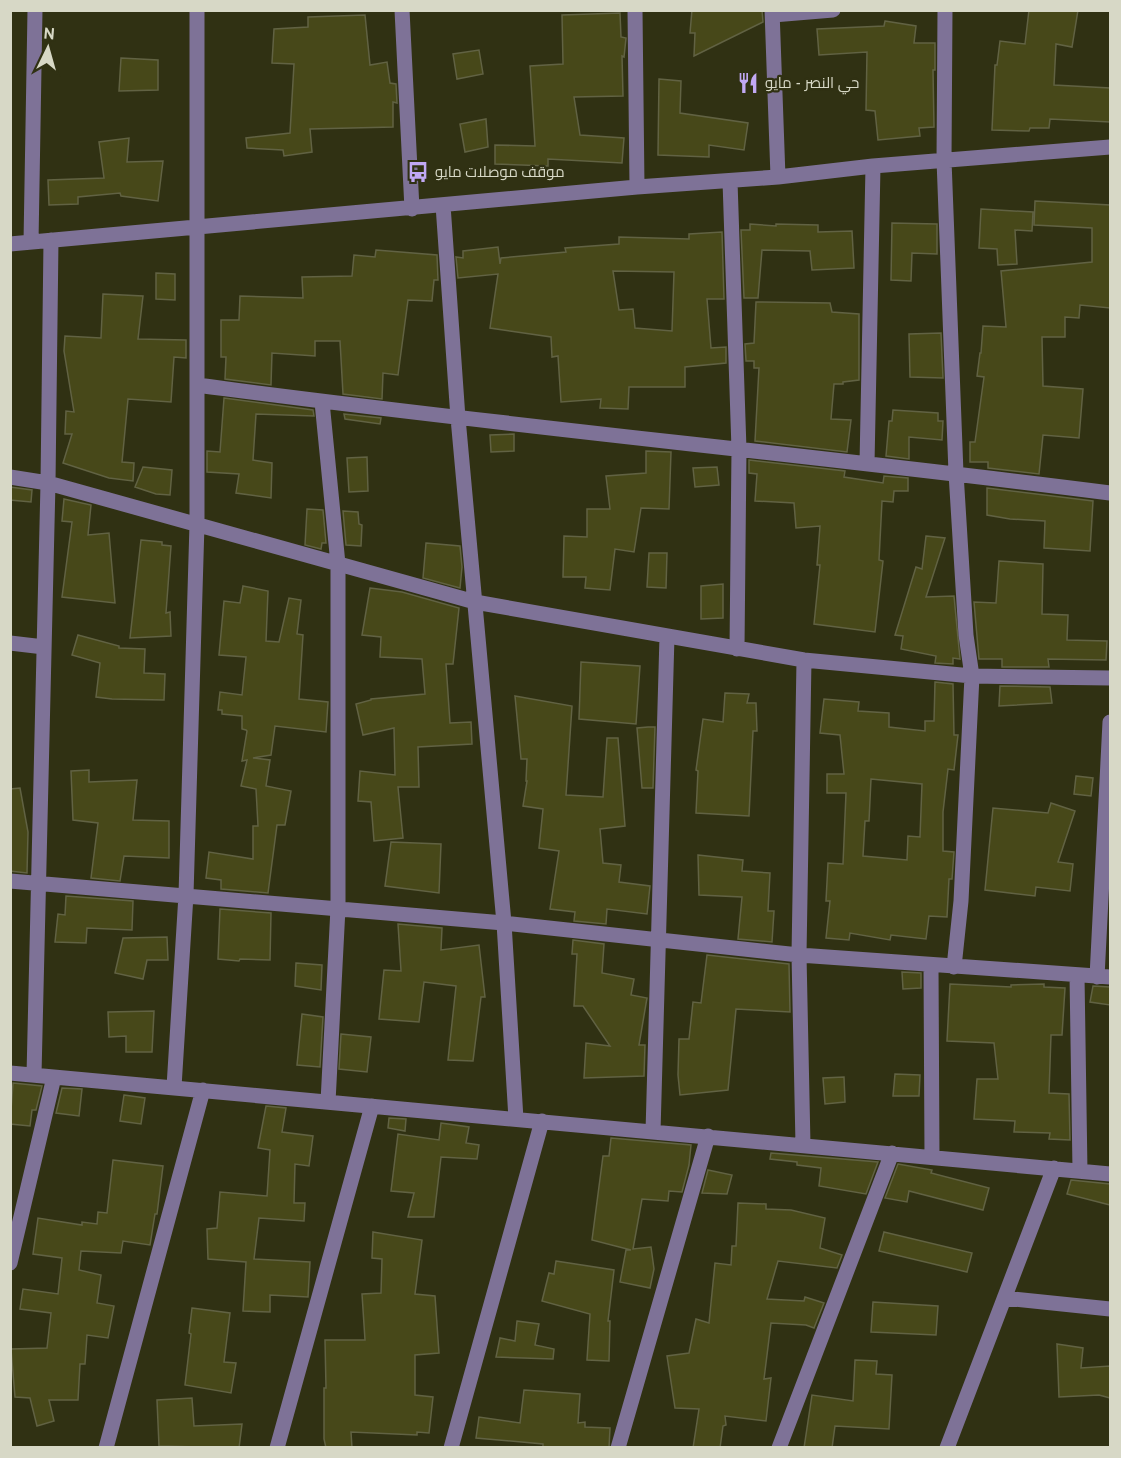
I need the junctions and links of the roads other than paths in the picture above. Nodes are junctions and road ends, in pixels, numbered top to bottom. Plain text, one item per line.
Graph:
1 (35, 10) edge
2 (197, 10) edge
3 (402, 10) edge
4 (635, 10) edge
5 (833, 10) edge
6 (945, 10) edge
7 (772, 13) edge
8 (1110, 147) edge
9 (944, 160) junction
10 (873, 166) junction
11 (778, 177) junction
12 (730, 181) junction
13 (637, 187) junction
14 (443, 205) junction
15 (412, 209) junction
16 (198, 227) junction
17 (51, 240) junction
18 (31, 242) junction
19 (10, 244) edge
20 (197, 385) junction
21 (322, 402) junction
22 (458, 418) junction
23 (739, 449) junction
24 (867, 464) junction
25 (956, 473) junction
26 (10, 477) edge
27 (48, 483) junction
28 (1110, 493) edge
29 (197, 524) junction
30 (338, 564) junction
31 (475, 603) junction
32 (667, 636) junction
33 (10, 643) edge
34 (44, 647) junction
35 (737, 649) junction
36 (804, 660) junction
37 (972, 676) junction
38 (1110, 678) edge
39 (1110, 722) edge
40 (10, 880) edge
41 (39, 882) junction
42 (186, 895) junction
43 (338, 908) junction
44 (504, 923) junction
45 (660, 939) junction
46 (799, 956) junction
47 (931, 966) junction
48 (954, 967) junction
49 (1077, 975) junction
50 (1104, 977) edge
51 (10, 1073) edge
52 (34, 1075) junction
53 (54, 1077) junction
54 (174, 1088) junction
55 (203, 1090) junction
56 (328, 1102) junction
57 (372, 1106) junction
58 (516, 1119) junction
59 (542, 1121) junction
60 (653, 1132) junction
61 (708, 1136) junction
62 (802, 1146) junction
63 (892, 1153) junction
64 (932, 1157) junction
65 (1054, 1168) junction
66 (1080, 1171) junction
67 (1110, 1174) edge
68 (10, 1263) edge
69 (1004, 1298) junction
70 (1110, 1309) edge
71 (106, 1448) edge
72 (278, 1448) edge
73 (451, 1448) edge
74 (618, 1448) edge
75 (779, 1448) edge
76 (947, 1448) edge

1 - 18 street
2 - 16 street
3 - 15 street
4 - 13 street
5 - 7 street
6 - 9 street
7 - 11 street
8 - 9 street
9 - 10 street
9 - 25 street
10 - 11 street
10 - 24 street
11 - 12 street
12 - 13 street
12 - 23 street
13 - 14 street
14 - 15 street
14 - 22 street
15 - 16 street
16 - 17 street
16 - 20 street
17 - 18 street
17 - 27 street
18 - 19 street
20 - 21 street
20 - 29 street
21 - 22 street
21 - 30 street
22 - 23 street
22 - 31 street
23 - 24 street
23 - 35 street
24 - 25 street
25 - 28 street
25 - 37 street
26 - 27 street
27 - 29 street
27 - 34 street
29 - 30 street
29 - 42 street
30 - 31 street
30 - 43 street
31 - 32 street
31 - 44 street
32 - 35 street
32 - 45 street
33 - 34 street
34 - 41 street
35 - 36 street
36 - 37 street
36 - 46 street
37 - 38 street
37 - 48 street
39 - 50 street
40 - 41 street
41 - 42 street
41 - 52 street
42 - 43 street
42 - 54 street
43 - 44 street
43 - 56 street
44 - 45 street
44 - 58 street
45 - 46 street
45 - 60 street
46 - 47 street
46 - 62 street
47 - 48 street
47 - 64 street
48 - 49 street
49 - 50 street
49 - 66 street
51 - 52 street
52 - 53 street
53 - 54 street
53 - 68 street
54 - 55 street
55 - 56 street
55 - 71 street
56 - 57 street
57 - 58 street
57 - 72 street
58 - 59 street
59 - 60 street
59 - 73 street
60 - 61 street
61 - 62 street
61 - 74 street
62 - 63 street
63 - 64 street
63 - 75 street
64 - 65 street
65 - 66 street
65 - 69 street
66 - 67 street
69 - 70 street
69 - 76 street

